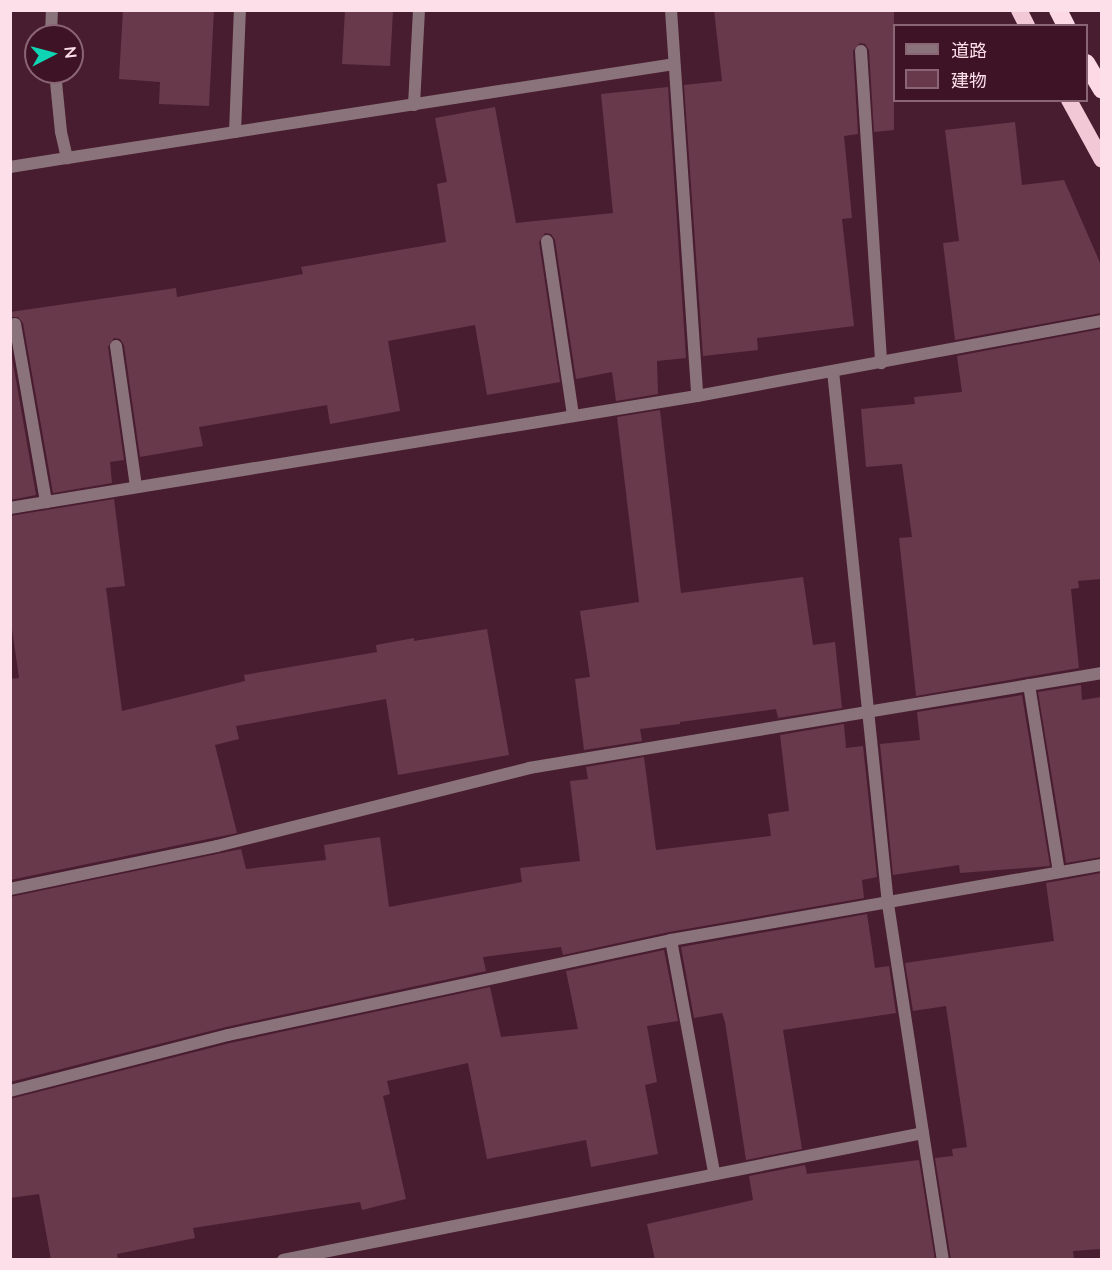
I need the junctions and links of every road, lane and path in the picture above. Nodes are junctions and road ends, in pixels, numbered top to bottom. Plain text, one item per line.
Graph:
1 (240, 10) edge
2 (419, 10) edge
3 (671, 10) edge
4 (1019, 10) edge
5 (1058, 10) edge
6 (1026, 24) edge
7 (1065, 24) edge
8 (861, 51) dead end
9 (674, 64) junction
10 (1088, 67) edge
11 (56, 84) edge
12 (1101, 90) edge
13 (1070, 102) edge
14 (414, 105) junction
15 (235, 132) junction
16 (66, 158) junction
17 (1101, 160) edge
18 (10, 167) edge
19 (547, 241) dead end
20 (1101, 321) edge
21 (15, 324) dead end
22 (116, 346) dead end
23 (881, 363) junction
24 (833, 371) junction
25 (697, 396) junction
26 (573, 416) junction
27 (136, 487) junction
28 (46, 502) junction
29 (10, 508) edge
30 (1101, 673) edge
31 (1029, 685) junction
32 (866, 710) junction
33 (1101, 865) edge
34 (1059, 872) junction
35 (10, 889) edge
36 (888, 904) junction
37 (671, 940) junction
38 (10, 1091) edge
39 (923, 1133) junction
40 (714, 1173) junction
41 (283, 1260) edge
42 (943, 1260) edge

1 - 15 street
2 - 14 street
3 - 9 street
4 - 6 highway
5 - 7 highway
8 - 23 street
9 - 14 street
9 - 25 street
10 - 12 highway
11 - 16 street
13 - 17 highway
14 - 15 street
15 - 16 street
16 - 18 street
19 - 26 street
20 - 23 street
21 - 28 street
22 - 27 street
23 - 24 street
24 - 25 street
24 - 32 street
25 - 26 street
26 - 27 street
27 - 28 street
28 - 29 street
30 - 31 street
31 - 32 street
31 - 34 street
32 - 35 street
32 - 36 street
33 - 34 street
34 - 36 street
36 - 37 street
36 - 39 street
37 - 38 street
37 - 40 street
39 - 40 street
39 - 42 street
40 - 41 street

